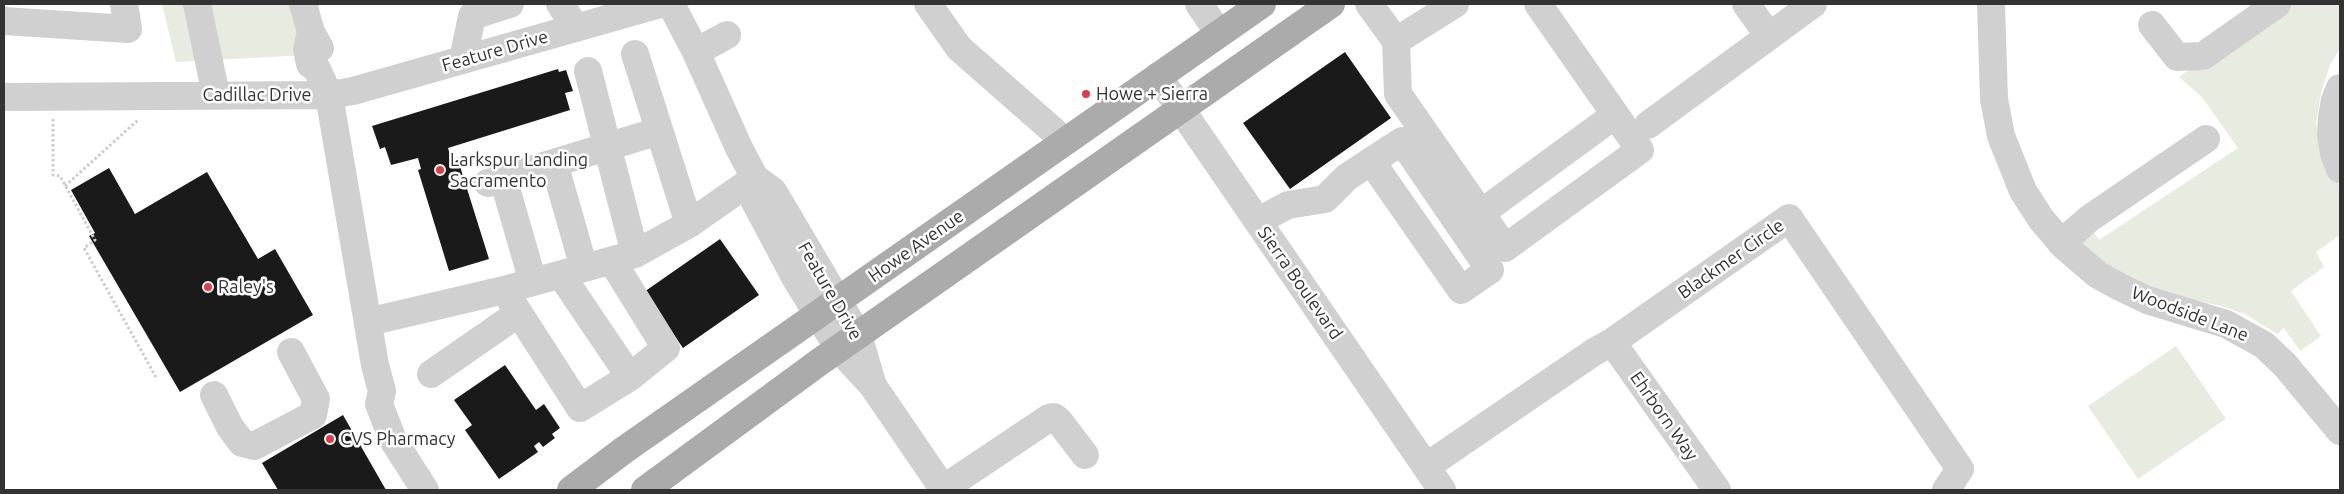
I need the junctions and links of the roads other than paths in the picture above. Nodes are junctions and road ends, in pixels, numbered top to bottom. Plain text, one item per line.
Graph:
1 (124, 4) edge
2 (197, 4) edge
3 (304, 4) edge
4 (510, 4) edge
5 (560, 4) edge
6 (660, 4) edge
7 (668, 4) edge
8 (928, 4) edge
9 (1199, 4) edge
10 (1262, 4) edge
11 (1331, 4) edge
12 (1369, 4) edge
13 (1455, 4) edge
14 (1538, 4) edge
15 (1746, 4) edge
16 (1813, 4) edge
17 (1991, 4) edge
18 (2277, 4) edge
19 (4, 21) edge
20 (2152, 25) dead end
21 (576, 28) junction
22 (1219, 33) junction
23 (727, 36) dead end
24 (1769, 36) junction
25 (1396, 41) junction
26 (696, 52) junction
27 (635, 54) dead end
28 (463, 60) junction
29 (588, 71) dead end
30 (1158, 76) junction
31 (2339, 93) edge
32 (216, 95) junction
33 (329, 95) junction
34 (4, 97) edge
35 (1180, 108) junction
36 (1615, 115) junction
37 (1648, 125) dead end
38 (659, 131) junction
39 (2206, 139) dead end
40 (1064, 141) junction
41 (607, 146) junction
42 (1371, 161) junction
43 (554, 163) junction
44 (2340, 169) edge
45 (755, 178) junction
46 (1481, 213) junction
47 (1258, 221) junction
48 (690, 224) junction
49 (2061, 243) junction
50 (623, 258) junction
51 (573, 271) junction
52 (533, 282) junction
53 (504, 290) junction
54 (827, 308) junction
55 (519, 313) junction
56 (368, 322) junction
57 (849, 342) junction
58 (1612, 342) junction
59 (291, 352) dead end
60 (431, 374) dead end
61 (630, 376) junction
62 (382, 390) junction
63 (214, 395) dead end
64 (2340, 432) edge
65 (1085, 455) dead end
66 (1427, 466) junction
67 (424, 490) edge
68 (445, 490) edge
69 (571, 490) edge
70 (645, 490) edge
71 (943, 490) edge
72 (1442, 490) edge
73 (1717, 490) edge
74 (1946, 490) edge

1 - 19 street
2 - 32 street
3 - 33 street
4 - 28 street
5 - 21 street
6 - 21 street, Feature Drive
7 - 26 street, Feature Drive
8 - 40 street
9 - 22 street
10 - 22 main road, Howe Avenue
11 - 35 main road
12 - 25 street
13 - 25 street
14 - 36 street
15 - 24 street
16 - 24 street
17 - 49 street, Woodside Lane
18 - 20 street
21 - 28 street, Feature Drive
22 - 30 main road, Howe Avenue
23 - 26 street
24 - 37 street
25 - 46 street
26 - 45 street, Feature Drive
27 - 38 street
28 - 33 street, Feature Drive
29 - 41 street
30 - 35 street, Sierra Boulevard
30 - 40 main road, Howe Avenue
31 - 44 street
32 - 33 street, Cadillac Drive
32 - 34 street, Cadillac Drive
33 - 56 street, Cadillac Drive
35 - 47 street, Sierra Boulevard
35 - 57 main road
36 - 46 street
36 - 46 street
38 - 41 street
38 - 48 street
39 - 49 street
40 - 54 main road, Howe Avenue
41 - 43 street
41 - 50 street
42 - 42 street
42 - 47 street
43 - 51 street
43 - 52 street
45 - 48 street
45 - 54 street, Feature Drive
47 - 66 street, Sierra Boulevard
48 - 50 street
49 - 64 street, Woodside Lane
50 - 51 street
50 - 61 street
51 - 52 street
51 - 61 street
52 - 53 street
53 - 55 street
53 - 56 street
54 - 57 street, Feature Drive
54 - 69 main road, Howe Avenue
55 - 60 street
55 - 61 street
56 - 62 street, Cadillac Drive
57 - 70 main road
57 - 71 street, Feature Drive
58 - 66 street, Blackmer Circle
58 - 73 street, Ehrborn Way
58 - 74 street, Blackmer Circle
59 - 63 street
62 - 67 street, Cadillac Drive
62 - 68 street, Cadillac Drive
65 - 71 street
66 - 72 street, Sierra Boulevard

